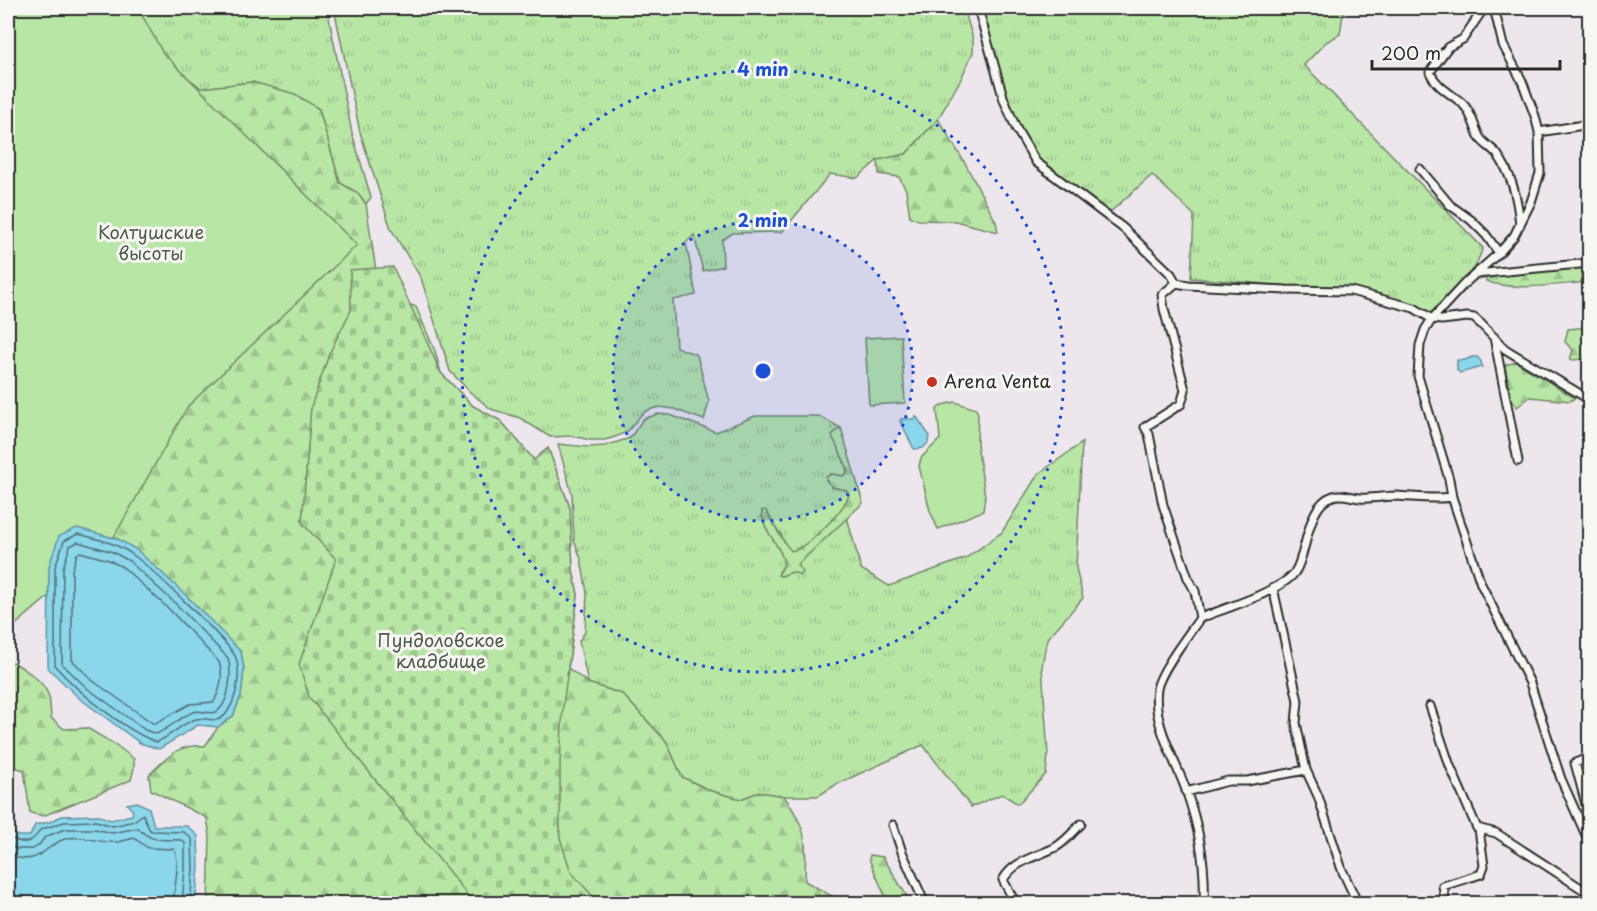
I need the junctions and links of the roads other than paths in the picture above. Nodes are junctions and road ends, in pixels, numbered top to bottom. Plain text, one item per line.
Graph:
1 (978, 8) edge
2 (1484, 8) edge
3 (1494, 8) edge
4 (1590, 124) edge
5 (1539, 132) junction
6 (1420, 169) dead end
7 (1520, 225) junction
8 (1499, 253) junction
9 (1590, 263) edge
10 (1476, 274) junction
11 (1176, 282) junction
12 (1432, 319) junction
13 (1494, 337) junction
14 (1590, 400) edge
15 (1518, 461) dead end
16 (1452, 497) junction
17 (1273, 588) junction
18 (1200, 618) junction
19 (1430, 706) dead end
20 (1590, 757) edge
21 (1306, 770) junction
22 (1186, 792) junction
23 (1590, 819) edge
24 (1081, 824) dead end
25 (893, 825) dead end
26 (1479, 829) junction
27 (1590, 844) edge
28 (1590, 894) edge
29 (926, 903) edge
30 (1016, 903) edge
31 (1204, 903) edge
32 (1358, 903) edge
33 (1446, 903) edge

1 - 11 street
2 - 7 street
3 - 5 street
4 - 5 street
5 - 7 street
6 - 8 street
7 - 8 street
8 - 10 street
9 - 10 street
10 - 12 street
11 - 12 street
11 - 18 street
12 - 13 street
12 - 16 street
13 - 14 street
13 - 15 street
16 - 17 street
16 - 27 street
17 - 18 street
17 - 21 street
18 - 22 street
19 - 26 street
20 - 23 street
21 - 22 street
21 - 32 street
22 - 31 street
24 - 30 street
25 - 29 street
26 - 28 street
26 - 33 street

